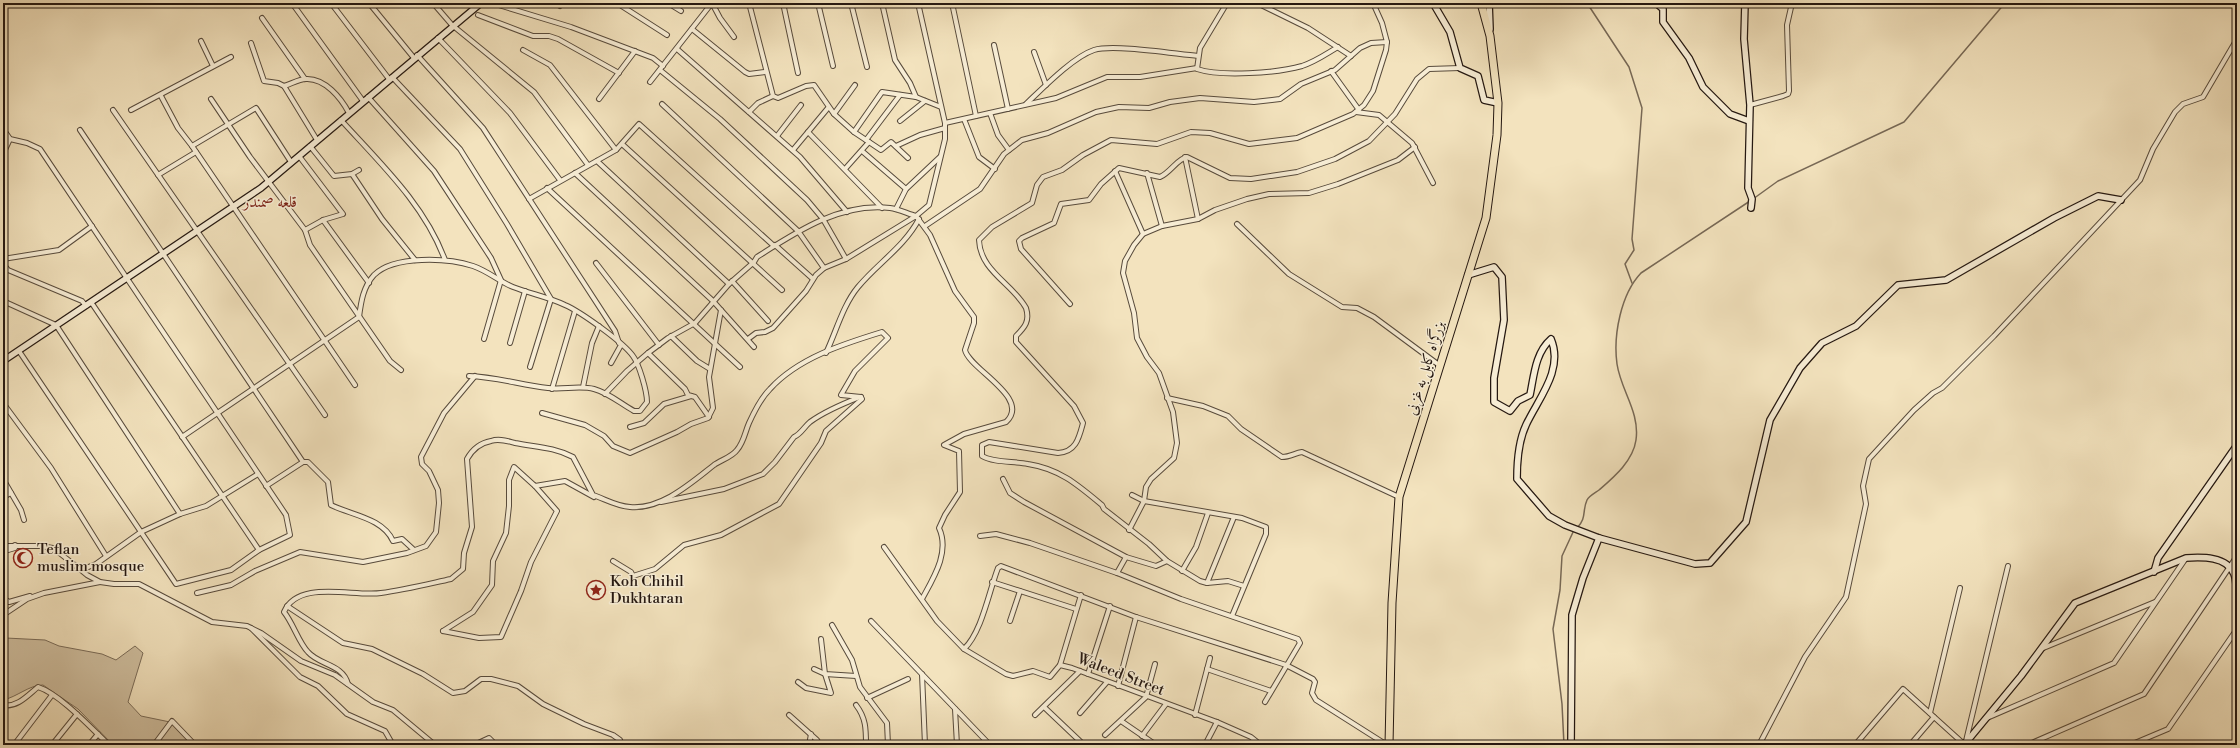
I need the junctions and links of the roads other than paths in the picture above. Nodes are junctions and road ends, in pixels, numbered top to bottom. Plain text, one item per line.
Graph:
1 (292, 3) edge
2 (331, 3) edge
3 (369, 3) edge
4 (433, 3) edge
5 (481, 3) edge
6 (492, 3) edge
7 (617, 3) edge
8 (668, 3) edge
9 (749, 3) edge
10 (783, 3) edge
11 (818, 3) edge
12 (851, 3) edge
13 (882, 3) edge
14 (918, 3) edge
15 (952, 3) edge
16 (1227, 3) edge
17 (1257, 3) edge
18 (1373, 3) edge
19 (1433, 3) edge
20 (1481, 3) edge
21 (1489, 3) edge
22 (1656, 3) edge
23 (1745, 3) edge
24 (1792, 3) edge
25 (681, 12) dead end
26 (478, 15) dead end
27 (262, 18) dead end
28 (452, 25) junction
29 (692, 29) junction
30 (667, 35) dead end
31 (1490, 36) junction
32 (438, 37) junction
33 (734, 37) dead end
34 (2237, 39) edge
35 (201, 41) dead end
36 (1387, 42) junction
37 (251, 43) dead end
38 (994, 44) dead end
39 (1338, 47) junction
40 (677, 49) junction
41 (523, 50) dead end
42 (635, 51) junction
43 (1034, 52) dead end
44 (415, 56) junction
45 (1198, 56) junction
46 (1351, 56) junction
47 (231, 57) dead end
48 (212, 66) junction
49 (663, 66) junction
50 (833, 66) dead end
51 (867, 67) dead end
52 (1196, 68) junction
53 (1460, 68) junction
54 (660, 70) junction
55 (1331, 71) junction
56 (765, 72) junction
57 (619, 73) junction
58 (798, 73) dead end
59 (390, 78) junction
60 (306, 79) junction
61 (650, 82) dead end
62 (856, 85) dead end
63 (1046, 85) junction
64 (284, 86) junction
65 (900, 95) junction
66 (161, 96) junction
67 (773, 96) junction
68 (916, 97) junction
69 (211, 99) dead end
70 (366, 99) junction
71 (600, 99) dead end
72 (925, 102) junction
73 (1498, 103) junction
74 (662, 104) dead end
75 (801, 105) dead end
76 (1025, 105) junction
77 (1750, 105) junction
78 (828, 108) junction
79 (942, 108) junction
80 (1008, 109) junction
81 (113, 110) dead end
82 (131, 110) dead end
83 (1357, 111) junction
84 (749, 112) junction
85 (350, 113) junction
86 (990, 113) junction
87 (834, 114) junction
88 (976, 116) junction
89 (964, 119) junction
90 (341, 120) junction
91 (900, 121) dead end
92 (1748, 121) junction
93 (1388, 122) junction
94 (228, 125) junction
95 (945, 126) junction
96 (3, 129) edge
97 (80, 130) dead end
98 (808, 132) junction
99 (854, 132) junction
100 (777, 136) junction
101 (10, 139) junction
102 (317, 140) junction
103 (868, 141) junction
104 (622, 144) junction
105 (192, 146) junction
106 (310, 146) junction
107 (896, 146) junction
108 (1415, 147) junction
109 (616, 150) junction
110 (793, 150) junction
111 (1009, 150) junction
112 (862, 151) junction
113 (196, 152) junction
114 (3, 154) edge
115 (299, 156) junction
116 (941, 157) junction
117 (1185, 157) junction
118 (908, 158) dead end
119 (597, 161) junction
120 (292, 162) junction
121 (588, 165) junction
122 (845, 169) junction
123 (995, 169) junction
124 (359, 170) dead end
125 (1115, 171) junction
126 (575, 173) junction
127 (352, 174) junction
128 (1147, 174) junction
129 (158, 175) junction
130 (560, 180) junction
131 (268, 182) junction
132 (1434, 183) dead end
133 (547, 188) junction
134 (906, 189) junction
135 (529, 199) junction
136 (2121, 200) junction
137 (232, 207) junction
138 (882, 208) junction
139 (1752, 208) dead end
140 (896, 209) junction
141 (847, 212) junction
142 (918, 218) junction
143 (1198, 219) junction
144 (323, 220) junction
145 (823, 220) junction
146 (1237, 224) dead end
147 (92, 226) junction
148 (925, 226) junction
149 (1162, 226) junction
150 (305, 230) junction
151 (197, 231) junction
152 (798, 231) junction
153 (1142, 234) junction
154 (774, 246) junction
155 (163, 254) junction
156 (3, 258) edge
157 (846, 259) junction
158 (415, 260) junction
159 (445, 260) junction
160 (754, 262) junction
161 (596, 263) dead end
162 (3, 264) edge
163 (824, 268) junction
164 (1468, 275) junction
165 (126, 278) junction
166 (813, 279) junction
167 (501, 280) junction
168 (730, 282) junction
169 (369, 283) junction
170 (782, 290) dead end
171 (525, 291) junction
172 (551, 299) junction
173 (3, 301) edge
174 (713, 301) junction
175 (88, 304) junction
176 (1070, 304) dead end
177 (576, 310) junction
178 (722, 310) junction
179 (359, 317) junction
180 (768, 321) dead end
181 (695, 323) junction
182 (56, 325) junction
183 (599, 326) junction
184 (671, 336) junction
185 (324, 339) junction
186 (484, 339) dead end
187 (748, 339) junction
188 (510, 342) dead end
189 (715, 342) junction
190 (620, 344) junction
191 (659, 345) junction
192 (754, 347) dead end
193 (19, 351) junction
194 (648, 353) junction
195 (826, 353) junction
196 (3, 362) edge
197 (289, 363) junction
198 (637, 363) junction
199 (611, 364) dead end
200 (1439, 366) junction
201 (530, 367) dead end
202 (740, 367) dead end
203 (710, 369) junction
204 (401, 370) dead end
205 (469, 376) dead end
206 (475, 376) junction
207 (355, 385) dead end
208 (583, 387) junction
209 (253, 388) junction
210 (552, 389) junction
211 (605, 394) junction
212 (691, 396) junction
213 (860, 397) junction
214 (1166, 398) junction
215 (3, 403) edge
216 (217, 413) junction
217 (542, 413) dead end
218 (325, 415) dead end
219 (709, 417) junction
220 (630, 427) dead end
221 (182, 436) junction
222 (2237, 445) edge
223 (303, 462) junction
224 (258, 474) junction
225 (3, 479) edge
226 (1003, 479) dead end
227 (266, 486) junction
228 (535, 486) junction
229 (11, 493) junction
230 (1132, 495) dead end
231 (3, 497) edge
232 (223, 497) junction
233 (598, 498) junction
234 (1399, 498) junction
235 (1144, 501) junction
236 (655, 504) junction
237 (1208, 513) junction
238 (180, 514) junction
239 (1234, 516) junction
240 (24, 520) dead end
241 (1129, 530) junction
242 (141, 532) junction
243 (980, 536) dead end
244 (1599, 538) junction
245 (15, 545) junction
246 (3, 546) edge
247 (884, 547) dead end
248 (259, 550) junction
249 (414, 550) junction
250 (3, 555) edge
251 (106, 556) junction
252 (2237, 556) edge
253 (1126, 557) junction
254 (2186, 558) junction
255 (613, 561) dead end
256 (1167, 561) junction
257 (76, 566) junction
258 (2008, 566) dead end
259 (2229, 568) junction
260 (1182, 570) junction
261 (2154, 572) junction
262 (1117, 573) junction
263 (100, 582) junction
264 (992, 582) junction
265 (1207, 583) junction
266 (1244, 586) junction
267 (1960, 588) dead end
268 (2237, 590) edge
269 (1020, 591) junction
270 (44, 593) junction
271 (197, 593) dead end
272 (1081, 595) junction
273 (3, 598) edge
274 (922, 599) junction
275 (2156, 601) junction
276 (287, 606) junction
277 (1110, 606) junction
278 (1076, 609) junction
279 (3, 615) edge
280 (1232, 616) junction
281 (1136, 617) junction
282 (870, 621) dead end
283 (1010, 621) dead end
284 (832, 625) dead end
285 (251, 628) junction
286 (2237, 629) edge
287 (821, 639) dead end
288 (964, 649) junction
289 (2041, 649) junction
290 (1210, 658) dead end
291 (1155, 664) dead end
292 (1060, 665) junction
293 (1286, 665) junction
294 (814, 669) dead end
295 (1207, 669) junction
296 (1080, 671) junction
297 (825, 674) junction
298 (922, 674) junction
299 (1088, 674) junction
300 (856, 676) junction
301 (908, 679) dead end
302 (798, 682) dead end
303 (1107, 682) junction
304 (348, 684) junction
305 (1118, 686) junction
306 (1271, 691) junction
307 (52, 695) junction
308 (1146, 697) junction
309 (867, 698) junction
310 (1265, 702) dead end
311 (1166, 704) junction
312 (856, 705) dead end
313 (4, 706) edge
314 (1044, 707) junction
315 (955, 709) junction
316 (1080, 713) dead end
317 (1930, 713) junction
318 (77, 714) junction
319 (789, 715) dead end
320 (1035, 715) dead end
321 (1195, 715) junction
322 (1934, 717) junction
323 (1986, 718) junction
324 (1121, 721) junction
325 (1217, 722) junction
326 (98, 734) junction
327 (811, 734) junction
328 (1105, 736) dead end
329 (1142, 736) junction
330 (14, 745) edge
331 (52, 745) edge
332 (89, 745) edge
333 (109, 745) edge
334 (154, 745) edge
335 (195, 745) edge
336 (393, 745) edge
337 (435, 745) edge
338 (474, 745) edge
339 (496, 745) edge
340 (622, 745) edge
341 (809, 745) edge
342 (820, 745) edge
343 (866, 745) edge
344 (888, 745) edge
345 (925, 745) edge
346 (957, 745) edge
347 (990, 745) edge
348 (1084, 745) edge
349 (1156, 745) edge
350 (1205, 745) edge
351 (1261, 745) edge
352 (1388, 745) edge
353 (1571, 745) edge
354 (1759, 745) edge
355 (1856, 745) edge
356 (1910, 745) edge
357 (1964, 745) edge
358 (2027, 745) edge
359 (2130, 745) edge

1 - 70 street
2 - 59 street
3 - 44 street
4 - 28 street
5 - 28 street
6 - 42 street
7 - 30 street
8 - 25 street
9 - 56 street
10 - 58 street
11 - 50 street
12 - 51 street
13 - 68 street
14 - 79 street
15 - 88 street
16 - 45 street
17 - 39 street
18 - 36 street
19 - 53 street
20 - 31 highway, بزرگراه کابل به غزنی
21 - 31 street
22 - 92 street
23 - 77 street
24 - 77 street
26 - 57 street
27 - 60 street
28 - 32 street
28 - 121 street
29 - 33 street
29 - 40 street
29 - 56 street
31 - 73 highway, بزرگراه کابل به غزنی
32 - 44 street
32 - 130 street
34 - 136 street
35 - 48 street
36 - 46 street
36 - 83 street
37 - 64 street
38 - 80 street
39 - 46 street
39 - 52 street
40 - 49 street
40 - 84 street
41 - 109 street
42 - 49 street
42 - 57 street
43 - 63 street
44 - 59 street
44 - 135 street
45 - 52 street
45 - 63 street
46 - 55 street
47 - 48 street
48 - 66 street
49 - 54 street
52 - 76 street
53 - 73 street
53 - 93 street
54 - 61 street
54 - 145 street
55 - 83 street
55 - 111 street
56 - 67 street
57 - 71 street
59 - 70 street
59 - 172 street
60 - 64 street
60 - 85 street
62 - 87 street
63 - 76 street
64 - 102 street
65 - 68 street
65 - 99 street
65 - 103 street
66 - 82 street
66 - 105 street
67 - 78 street
67 - 84 street
68 - 72 street
69 - 94 street
70 - 85 street
70 - 167 street
72 - 79 street
72 - 91 street
73 - 164 highway, بزرگراه کابل به غزنی
74 - 152 street
75 - 100 street
76 - 80 street
77 - 92 street
78 - 87 street
78 - 98 street
79 - 95 street
80 - 86 street
81 - 129 street
83 - 93 street
83 - 241 street
84 - 100 street
85 - 90 street
86 - 88 street
86 - 111 street
87 - 99 street
88 - 89 street
89 - 95 street
89 - 123 street
90 - 102 street
90 - 159 street
92 - 139 street
93 - 108 street
93 - 117 street
94 - 105 street
94 - 120 street
94 - 131 street
95 - 107 street
95 - 116 street
96 - 101 street
97 - 155 street
98 - 110 street
98 - 122 street
99 - 103 street
100 - 110 street
101 - 114 street
101 - 147 street
102 - 106 street
103 - 107 street
103 - 112 street
104 - 109 street
104 - 154 street
104 - 160 street
105 - 113 street
106 - 115 street
106 - 127 street
107 - 118 street
108 - 132 street
108 - 143 street
109 - 119 street
110 - 141 street
111 - 123 street
112 - 122 street
112 - 134 street
113 - 129 street
113 - 137 street
115 - 120 street
115 - 144 street
116 - 134 street
116 - 142 street
117 - 128 street
117 - 143 street
119 - 121 street
119 - 168 street
120 - 131 street
121 - 126 street
122 - 138 street
123 - 148 street
124 - 127 street
125 - 128 street
125 - 153 street
125 - 176 street
126 - 130 street
126 - 174 street
127 - 158 street
128 - 149 street
129 - 151 street
130 - 133 street
131 - 137 street
131 - 150 street
133 - 135 street
133 - 181 street
134 - 140 street
135 - 190 street
136 - 244 street
136 - 354 street
137 - 151 street
137 - 185 street
138 - 140 street
138 - 141 street
140 - 142 street
141 - 145 street
142 - 148 street
142 - 157 street
142 - 195 street
143 - 149 street
144 - 150 street
144 - 169 street
145 - 152 street
145 - 157 street
146 - 200 street
147 - 156 street
147 - 165 street
148 - 274 street
149 - 153 street
150 - 179 street
151 - 155 street
151 - 197 street
152 - 154 street
152 - 163 street
153 - 214 street
154 - 160 street
154 - 166 street
155 - 165 street
155 - 209 street
157 - 163 street
158 - 159 street
158 - 169 street
159 - 167 street
160 - 168 street
160 - 170 street
161 - 191 street
162 - 175 street
163 - 166 street
164 - 200 highway, بزرگراه کابل به غزنی
164 - 244 street
165 - 175 street
165 - 216 street
166 - 187 street
167 - 171 street
167 - 186 street
168 - 174 street
168 - 180 street
169 - 179 street
171 - 172 street
171 - 188 street
172 - 177 street
172 - 201 street
173 - 182 street
174 - 178 street
174 - 181 street
175 - 182 street
175 - 221 street
177 - 183 street
177 - 210 street
178 - 187 street
178 - 189 street
179 - 185 street
179 - 204 street
181 - 184 street
181 - 189 street
182 - 193 street
182 - 238 street
183 - 190 street
183 - 208 street
184 - 191 street
184 - 203 street
185 - 197 street
185 - 207 street
187 - 192 street
189 - 202 street
189 - 203 street
190 - 198 street
190 - 199 street
191 - 194 street
193 - 196 street
193 - 242 street
194 - 198 street
194 - 212 street
195 - 213 street
195 - 236 street
197 - 209 street
197 - 218 street
198 - 211 street
198 - 211 street
200 - 234 highway, بزرگراه کابل به غزنی
203 - 219 street
205 - 206 street
206 - 210 street
206 - 249 street
208 - 210 street
208 - 211 street
209 - 216 street
209 - 223 street
212 - 219 street
212 - 220 street
213 - 236 street
213 - 255 street
214 - 234 street
214 - 235 street
215 - 251 street
216 - 221 street
216 - 224 street
217 - 219 street
221 - 232 street
222 - 261 street
223 - 227 street
223 - 249 street
224 - 227 street
224 - 232 street
225 - 229 street
226 - 253 street
227 - 248 street
228 - 228 street
228 - 233 street
229 - 231 street
229 - 240 street
230 - 235 street
232 - 238 street
232 - 248 street
233 - 236 street
233 - 276 street
234 - 352 highway, بزرگراه کابل به غزنی
235 - 237 street
235 - 241 street
237 - 239 street
237 - 260 street
238 - 242 street
239 - 265 street
239 - 266 street
241 - 256 street
242 - 248 street
242 - 251 street
243 - 262 street
244 - 353 street
245 - 246 street
245 - 250 street
245 - 257 street
247 - 274 street, Waleed Street
249 - 271 street
251 - 257 street
252 - 259 street
253 - 256 street
253 - 262 street
254 - 259 street
254 - 261 street
254 - 275 street
256 - 260 street
257 - 263 street
258 - 357 street
259 - 268 street
259 - 358 street
260 - 265 street
261 - 289 street
262 - 280 street
263 - 270 street
263 - 285 street
264 - 269 street
264 - 272 street
264 - 288 street
265 - 266 street
266 - 280 street
267 - 317 street
269 - 278 street
269 - 283 street
270 - 273 street
270 - 279 street
272 - 277 street
272 - 278 street
274 - 288 street, Waleed Street
275 - 289 street
275 - 323 street
276 - 304 street
276 - 340 street
277 - 281 street
277 - 299 street
278 - 292 street
280 - 293 street
281 - 293 street
281 - 305 street
282 - 298 street
284 - 300 street
285 - 304 street
285 - 336 street
286 - 359 street
287 - 297 street
288 - 292 street, Waleed Street
289 - 323 street
290 - 295 street
291 - 308 street
292 - 296 street, Waleed Street
293 - 306 street
293 - 352 street
294 - 297 street
295 - 306 street
295 - 321 street
296 - 299 street, Waleed Street
296 - 314 street
297 - 300 street
297 - 302 street
298 - 315 street
298 - 345 street
299 - 303 street, Waleed Street
300 - 309 street
301 - 309 street
303 - 305 street, Waleed Street
303 - 316 street
304 - 337 street
305 - 308 street, Waleed Street
306 - 310 street
307 - 313 street
307 - 318 street
307 - 330 street
308 - 311 street, Waleed Street
308 - 324 street
309 - 344 street
311 - 321 street, Waleed Street
311 - 329 street
312 - 343 street
314 - 320 street
314 - 348 street
315 - 346 street
315 - 347 street
317 - 322 street
317 - 355 street
318 - 326 street
318 - 331 street
319 - 327 street
321 - 325 street, Waleed Street
322 - 356 street
322 - 357 street
323 - 357 street
324 - 328 street
324 - 329 street
325 - 350 street
325 - 351 street, Waleed Street
326 - 332 street
326 - 333 street
327 - 341 street
327 - 342 street
329 - 349 street
334 - 335 street
338 - 339 street

